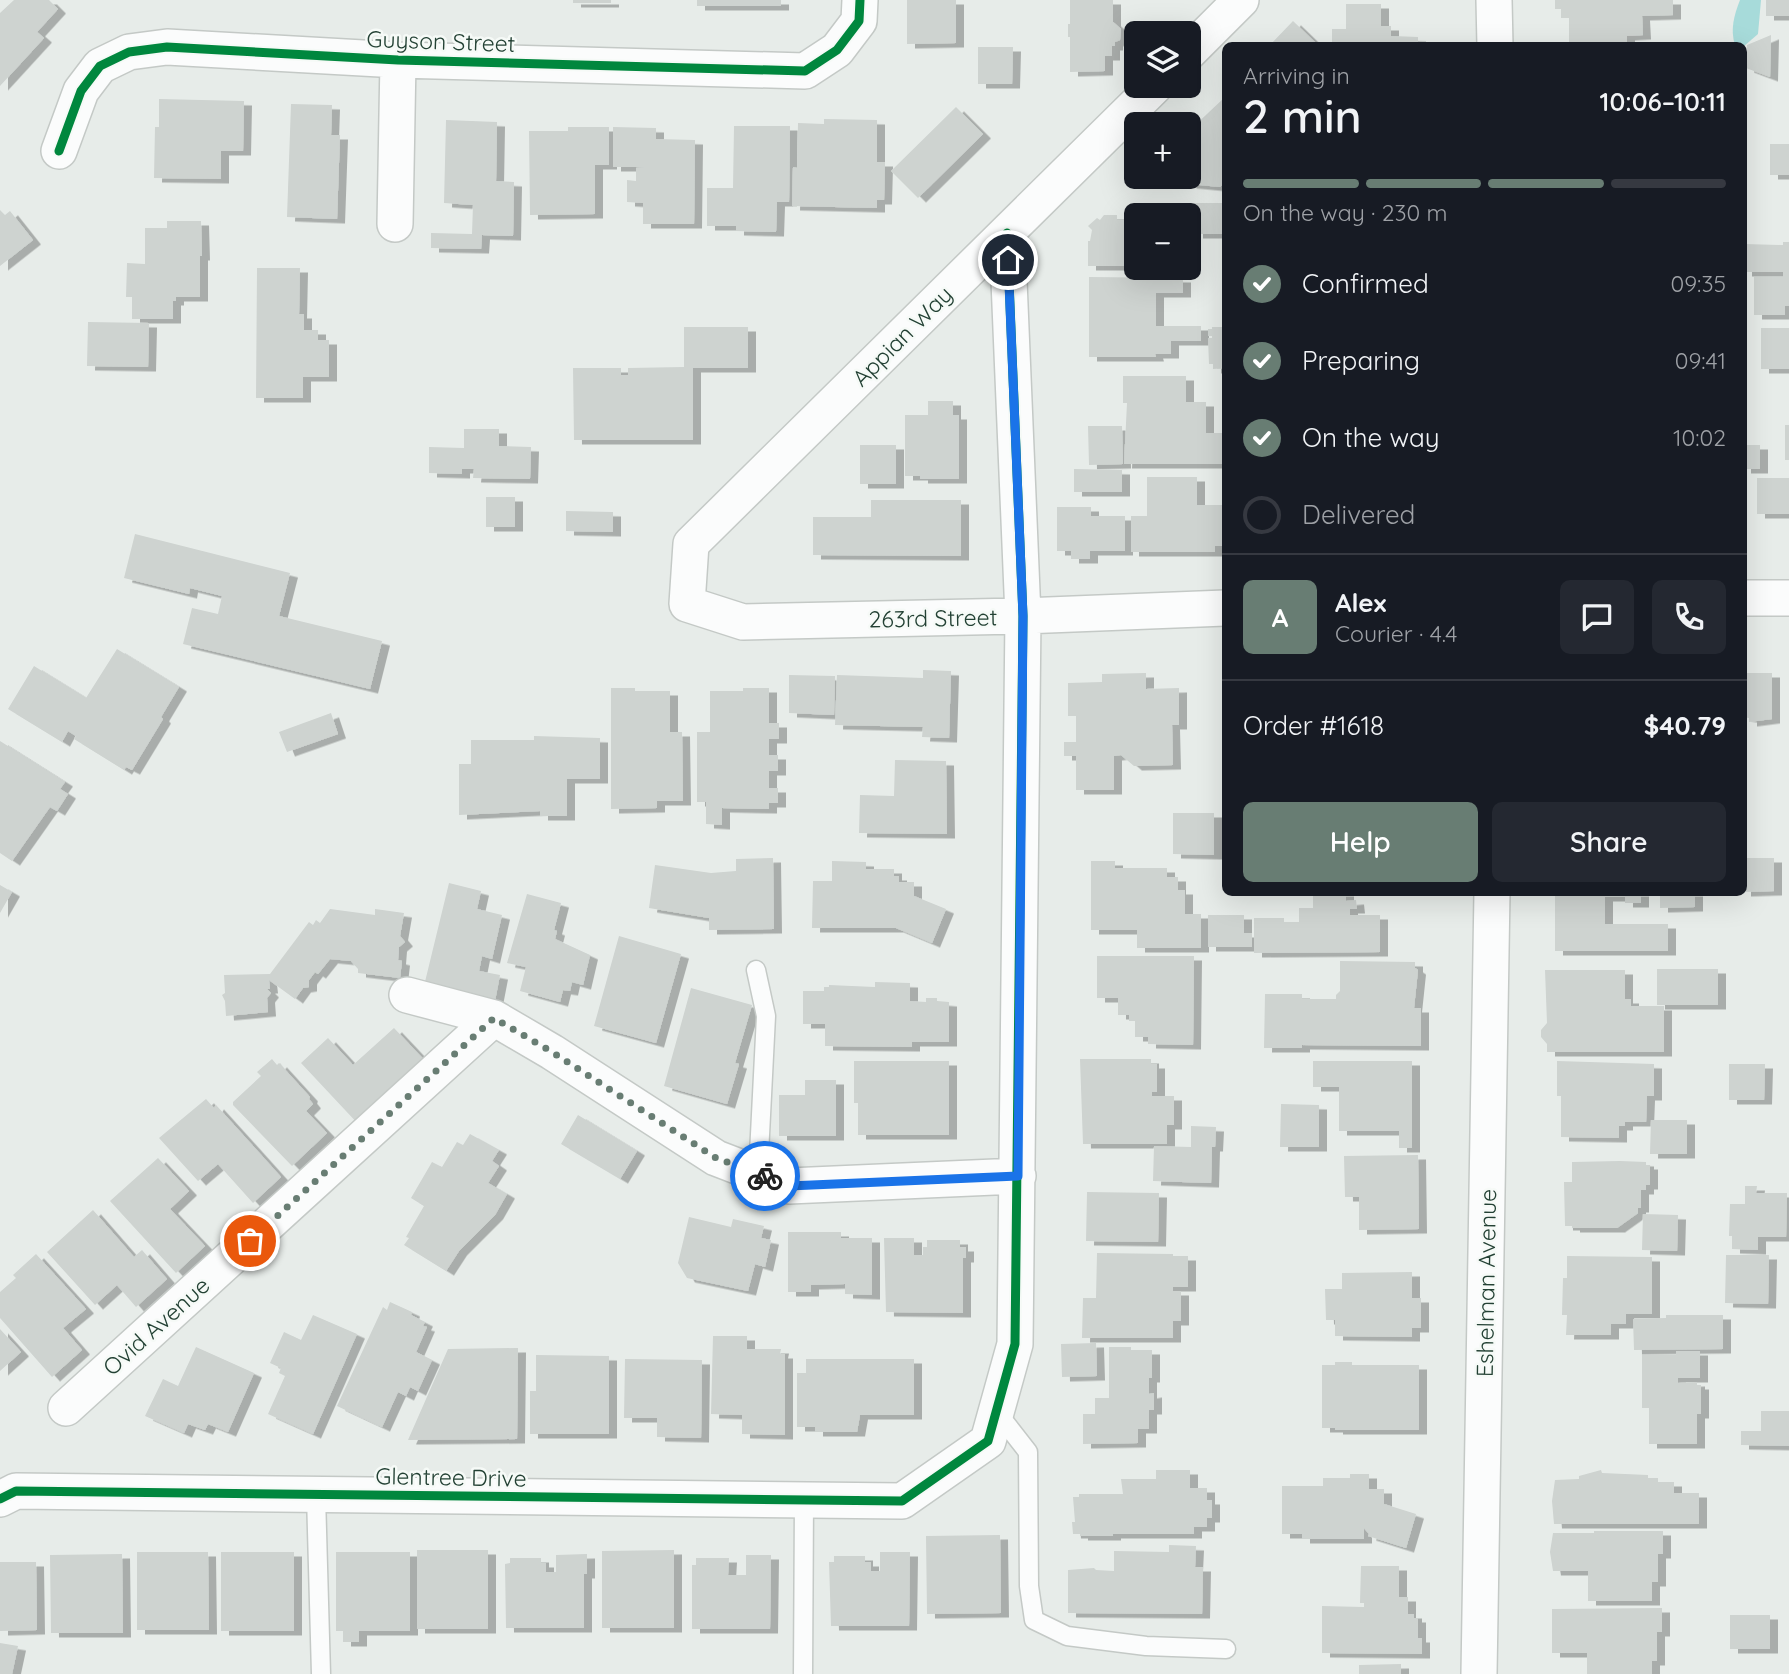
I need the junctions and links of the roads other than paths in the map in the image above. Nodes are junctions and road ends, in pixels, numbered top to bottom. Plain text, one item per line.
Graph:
1 (1241, 0) edge
2 (1494, 0) edge
3 (860, 11) edge
4 (1201, 40) edge
5 (1495, 42) edge
6 (398, 60) junction
7 (1143, 98) edge
8 (59, 151) dead end
9 (395, 224) dead end
10 (1007, 233) junction
11 (1747, 598) edge
12 (1789, 598) edge
13 (687, 604) joint
14 (1222, 608) edge
15 (1023, 616) junction
16 (1492, 896) edge
17 (756, 970) dead end
18 (407, 995) dead end
19 (494, 1018) junction
20 (758, 1174) junction
21 (1018, 1176) junction
22 (66, 1408) dead end
23 (996, 1411) junction
24 (316, 1495) junction
25 (0, 1499) edge
26 (804, 1500) junction
27 (1226, 1649) dead end
28 (321, 1674) edge
29 (803, 1674) edge
30 (1479, 1674) edge

1 - 4 street
2 - 5 street
3 - 6 street, Guyson Street
6 - 8 street, Guyson Street
6 - 9 street
7 - 10 street, Appian Way
10 - 13 street, Appian Way
10 - 15 street
11 - 12 street
13 - 15 street, 263rd Street
14 - 15 street, 263rd Street
15 - 21 street
16 - 30 street, Eshelman Avenue
17 - 20 lane
18 - 19 street
19 - 20 street
19 - 22 street, Ovid Avenue
20 - 21 street
21 - 23 street
23 - 26 street, Glentree Drive
23 - 27 lane
24 - 25 street, Glentree Drive
24 - 26 street, Glentree Drive
24 - 28 lane
26 - 29 lane

